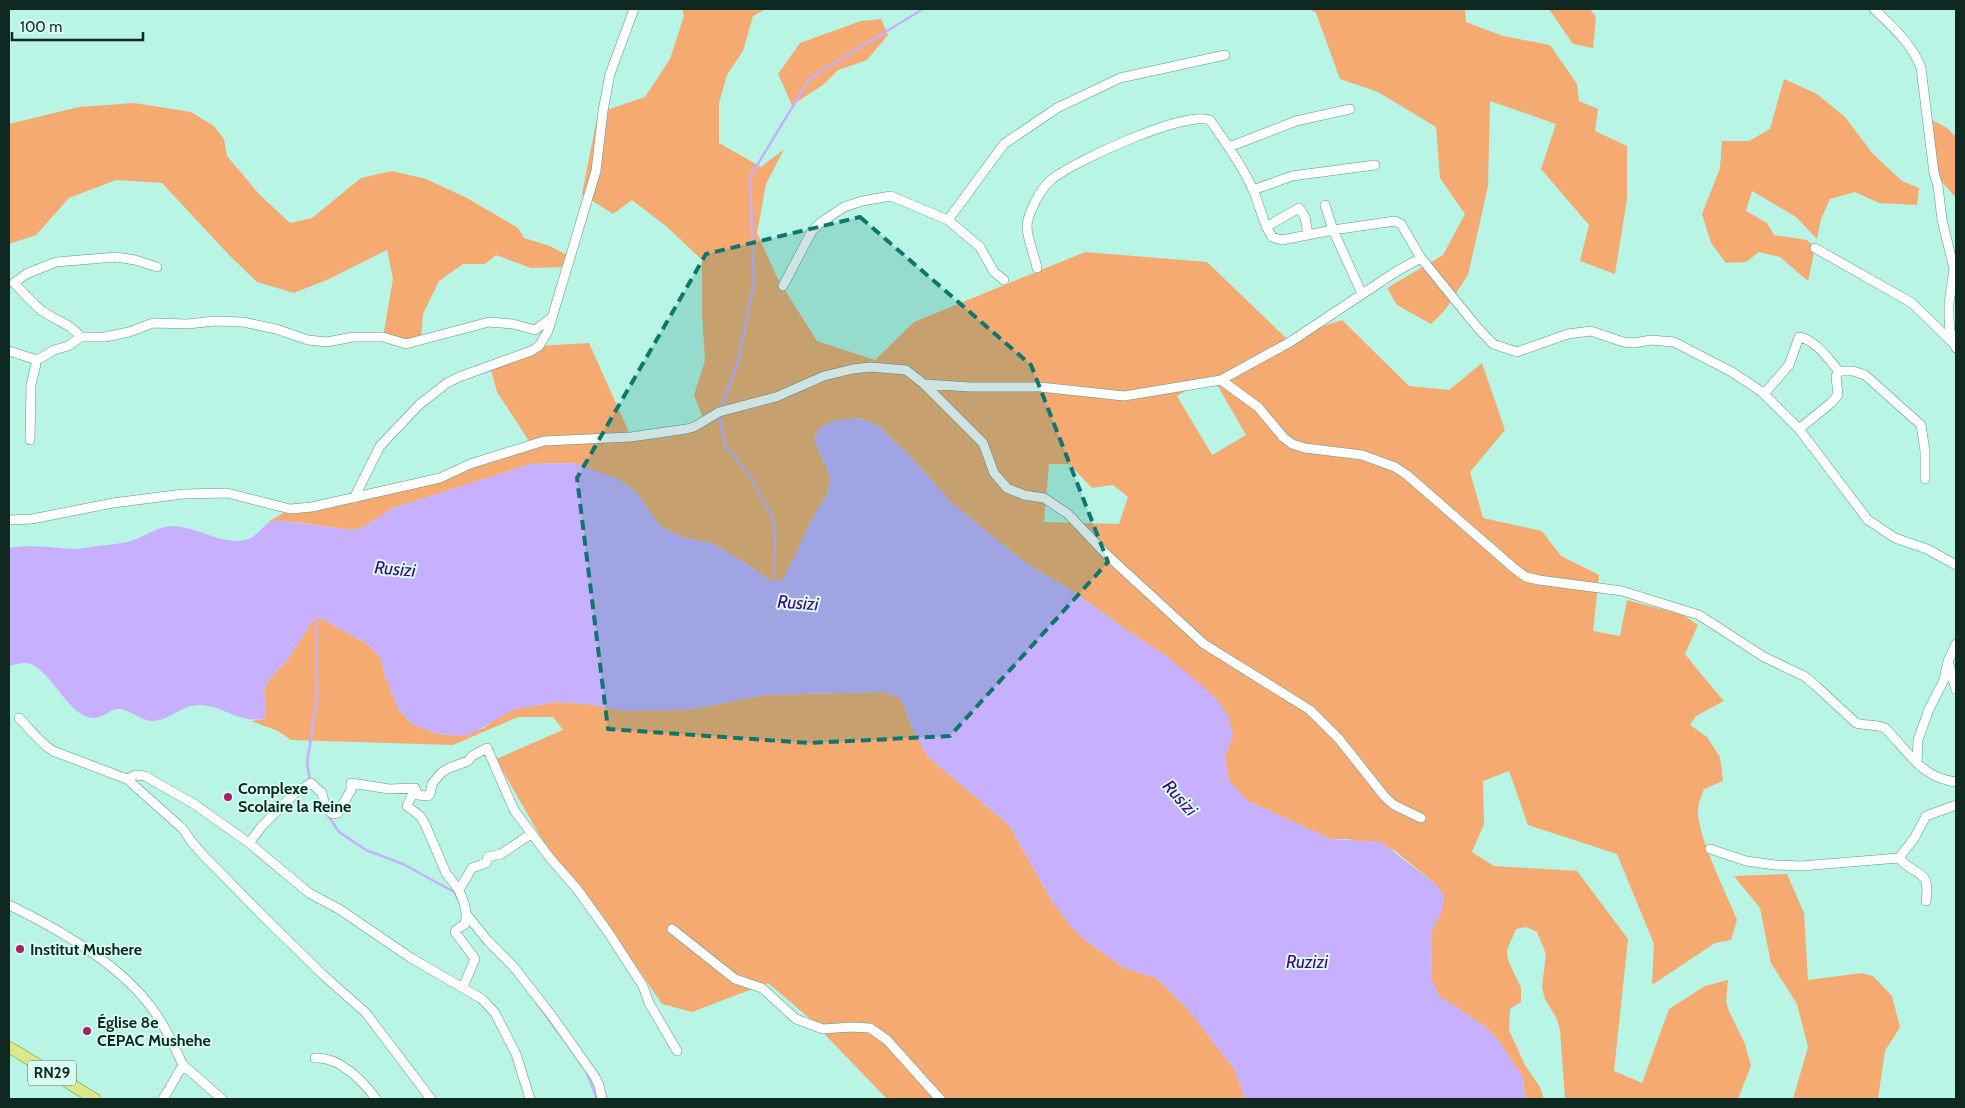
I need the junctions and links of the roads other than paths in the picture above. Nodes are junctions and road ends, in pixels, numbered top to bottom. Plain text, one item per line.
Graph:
1 (634, 9) edge
2 (1874, 9) edge
3 (1225, 55) dead end
4 (1350, 109) dead end
5 (1229, 148) junction
6 (1375, 165) dead end
7 (1253, 190) junction
8 (1326, 205) dead end
9 (948, 220) junction
10 (1266, 227) junction
11 (1333, 230) junction
12 (1308, 235) junction
13 (1815, 248) dead end
14 (1421, 258) junction
15 (158, 267) dead end
16 (1037, 268) dead end
17 (1004, 280) dead end
18 (783, 286) dead end
19 (1362, 294) junction
20 (551, 318) junction
21 (81, 337) junction
22 (1956, 347) edge
23 (9, 351) edge
24 (37, 360) junction
25 (1839, 371) junction
26 (1222, 380) junction
27 (924, 384) junction
28 (1764, 394) junction
29 (1800, 429) junction
30 (30, 440) dead end
31 (1925, 479) dead end
32 (354, 498) junction
33 (9, 520) edge
34 (1956, 565) edge
35 (1956, 644) edge
36 (1948, 661) junction
37 (1956, 690) edge
38 (19, 718) dead end
39 (1917, 763) junction
40 (126, 779) junction
41 (1956, 782) edge
42 (416, 788) junction
43 (1956, 805) edge
44 (1421, 818) dead end
45 (531, 834) junction
46 (249, 843) junction
47 (1710, 849) dead end
48 (1899, 858) junction
49 (458, 890) junction
50 (1926, 901) dead end
51 (9, 905) edge
52 (467, 915) junction
53 (672, 929) dead end
54 (463, 987) junction
55 (9, 1047) edge
56 (677, 1051) dead end
57 (315, 1058) dead end
58 (182, 1065) junction
59 (95, 1099) edge
60 (163, 1099) edge
61 (222, 1099) edge
62 (376, 1099) edge
63 (431, 1099) edge
64 (530, 1099) edge
65 (602, 1099) edge
66 (940, 1099) edge

1 - 20 street
2 - 22 street
3 - 9 street
4 - 5 street
5 - 7 street
5 - 16 street
6 - 7 street
7 - 10 street
8 - 11 street
9 - 17 street
9 - 18 street
10 - 12 street
10 - 12 street
11 - 12 street
11 - 14 street
11 - 19 street
13 - 22 street
14 - 19 street
14 - 28 street
15 - 21 street
19 - 26 street
20 - 21 street
20 - 32 street
21 - 24 street
23 - 24 street
24 - 30 street
25 - 28 street
25 - 29 street
25 - 31 street
26 - 27 street
26 - 39 street
27 - 32 street
27 - 44 street
28 - 29 street
29 - 34 street
32 - 33 street
35 - 36 street
36 - 37 street
36 - 39 street
38 - 40 street
39 - 41 street
40 - 46 street
40 - 63 street
42 - 45 street
42 - 46 street
42 - 49 street
43 - 48 street
45 - 49 street
45 - 56 street
46 - 54 street
47 - 48 street
48 - 50 street
49 - 52 street
51 - 58 street
52 - 54 street
52 - 65 street
53 - 66 street
54 - 64 street
55 - 59 main road, RN29
57 - 62 street
58 - 60 street
58 - 61 street

